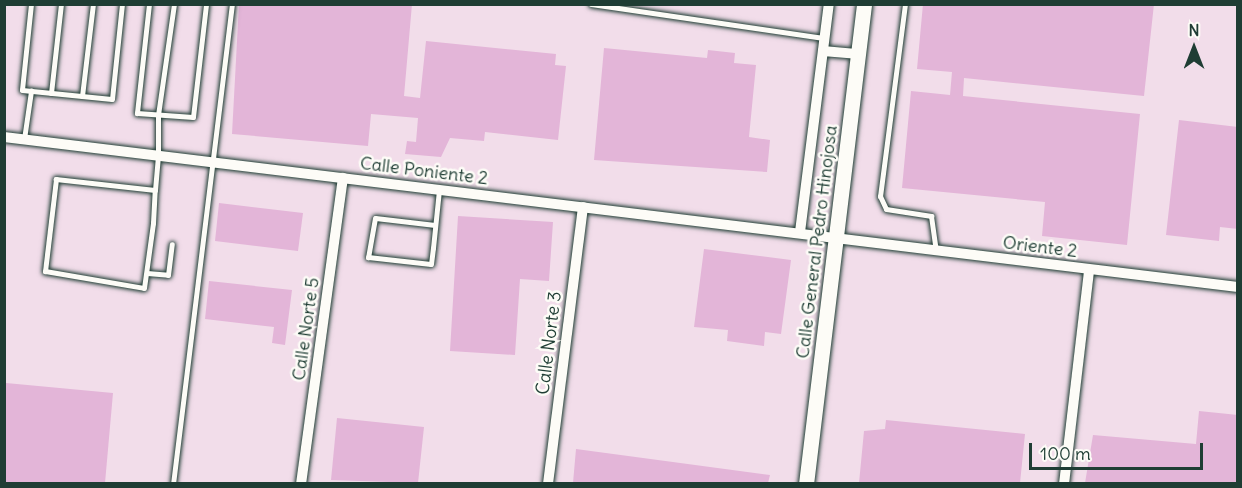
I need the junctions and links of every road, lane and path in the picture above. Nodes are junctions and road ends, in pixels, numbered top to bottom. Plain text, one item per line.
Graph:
1 (31, 4) edge
2 (61, 4) edge
3 (93, 4) edge
4 (122, 4) edge
5 (149, 4) edge
6 (174, 4) edge
7 (207, 4) edge
8 (232, 4) edge
9 (591, 4) edge
10 (829, 4) edge
11 (864, 4) edge
12 (905, 4) edge
13 (824, 38) junction
14 (823, 51) junction
15 (859, 54) junction
16 (31, 91) junction
17 (51, 93) junction
18 (82, 96) junction
19 (158, 115) junction
20 (4, 137) edge
21 (24, 139) junction
22 (158, 154) junction
23 (211, 162) junction
24 (343, 178) junction
25 (155, 190) junction
26 (439, 190) junction
27 (583, 207) junction
28 (435, 225) junction
29 (800, 232) junction
30 (838, 240) junction
31 (172, 244) dead end
32 (936, 251) junction
33 (1089, 270) junction
34 (147, 273) junction
35 (1238, 287) edge
36 (173, 483) edge
37 (302, 483) edge
38 (548, 483) edge
39 (806, 483) edge
40 (1064, 483) edge

1 - 16 lane
2 - 17 lane
3 - 18 lane
4 - 18 lane
5 - 19 lane
6 - 19 lane
7 - 19 lane
8 - 23 lane
9 - 13 lane
10 - 13 street
11 - 15 street, Calle General Pedro Hinojosa
12 - 32 lane
13 - 14 street
14 - 15 street
14 - 29 street
15 - 30 street, Calle General Pedro Hinojosa
16 - 17 lane
16 - 21 lane
17 - 18 lane
19 - 22 lane
20 - 21 street, Calle Poniente 2
21 - 22 street, Calle Poniente 2
22 - 23 street, Calle Poniente 2
22 - 25 lane
23 - 24 street, Calle Poniente 2
23 - 36 lane
24 - 26 street, Calle Poniente 2
24 - 37 street, Calle Norte 5
25 - 34 lane
25 - 34 lane
26 - 27 street, Calle Poniente 2
26 - 28 lane
27 - 29 street, Calle Poniente 2
27 - 38 street, Calle Norte 3
28 - 28 lane
29 - 30 street, Calle Poniente 2
30 - 32 street, Oriente 2
30 - 39 street, Calle General Pedro Hinojosa
31 - 34 lane
32 - 33 street, Oriente 2
33 - 35 street, Oriente 2
33 - 40 street

